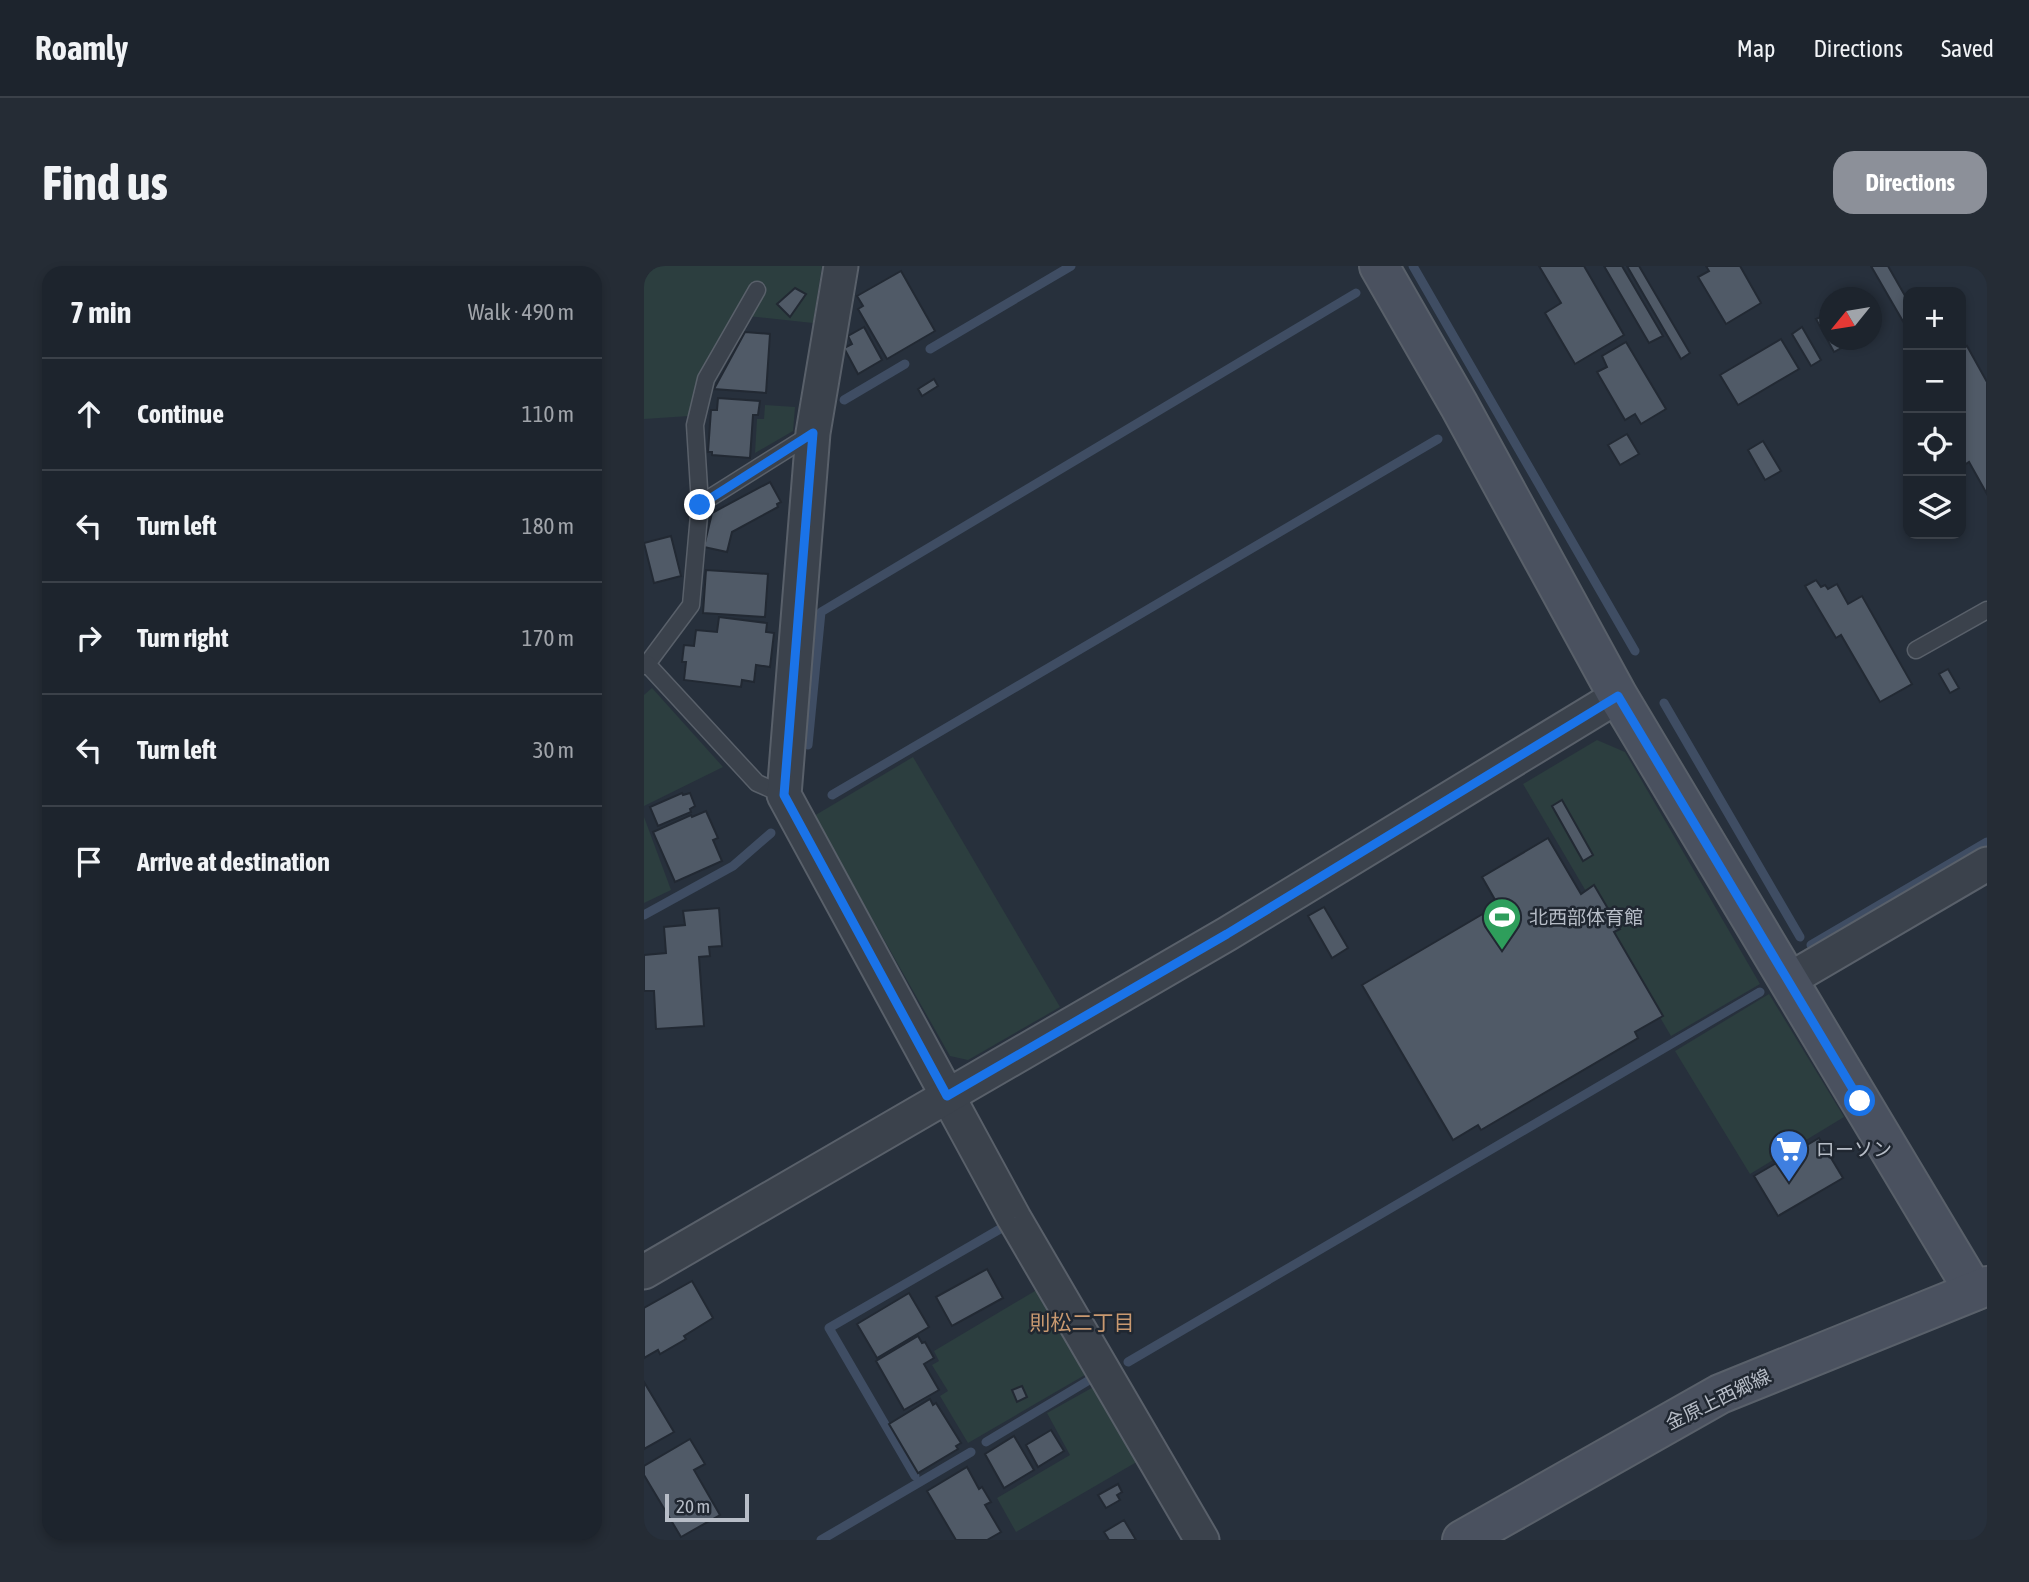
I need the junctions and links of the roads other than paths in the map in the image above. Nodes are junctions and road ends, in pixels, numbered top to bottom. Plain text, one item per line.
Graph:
1 (841, 266) edge
2 (1378, 266) edge
3 (757, 290) dead end
4 (813, 433) junction
5 (700, 505) junction
6 (1987, 610) edge
7 (1916, 650) dead end
8 (645, 665) edge
9 (1618, 696) junction
10 (784, 795) junction
11 (1987, 864) edge
12 (1787, 981) junction
13 (947, 1096) junction
14 (644, 1272) edge
15 (1981, 1289) edge
16 (1202, 1540) edge
17 (1462, 1540) edge

1 - 4 street
2 - 9 street
3 - 5 lane
4 - 5 lane
4 - 10 street
5 - 8 lane
6 - 7 lane
8 - 10 lane
9 - 12 street
9 - 13 street
10 - 13 street
11 - 12 street
12 - 15 street
13 - 14 street
13 - 16 street
15 - 17 street, 金原上西郷線

